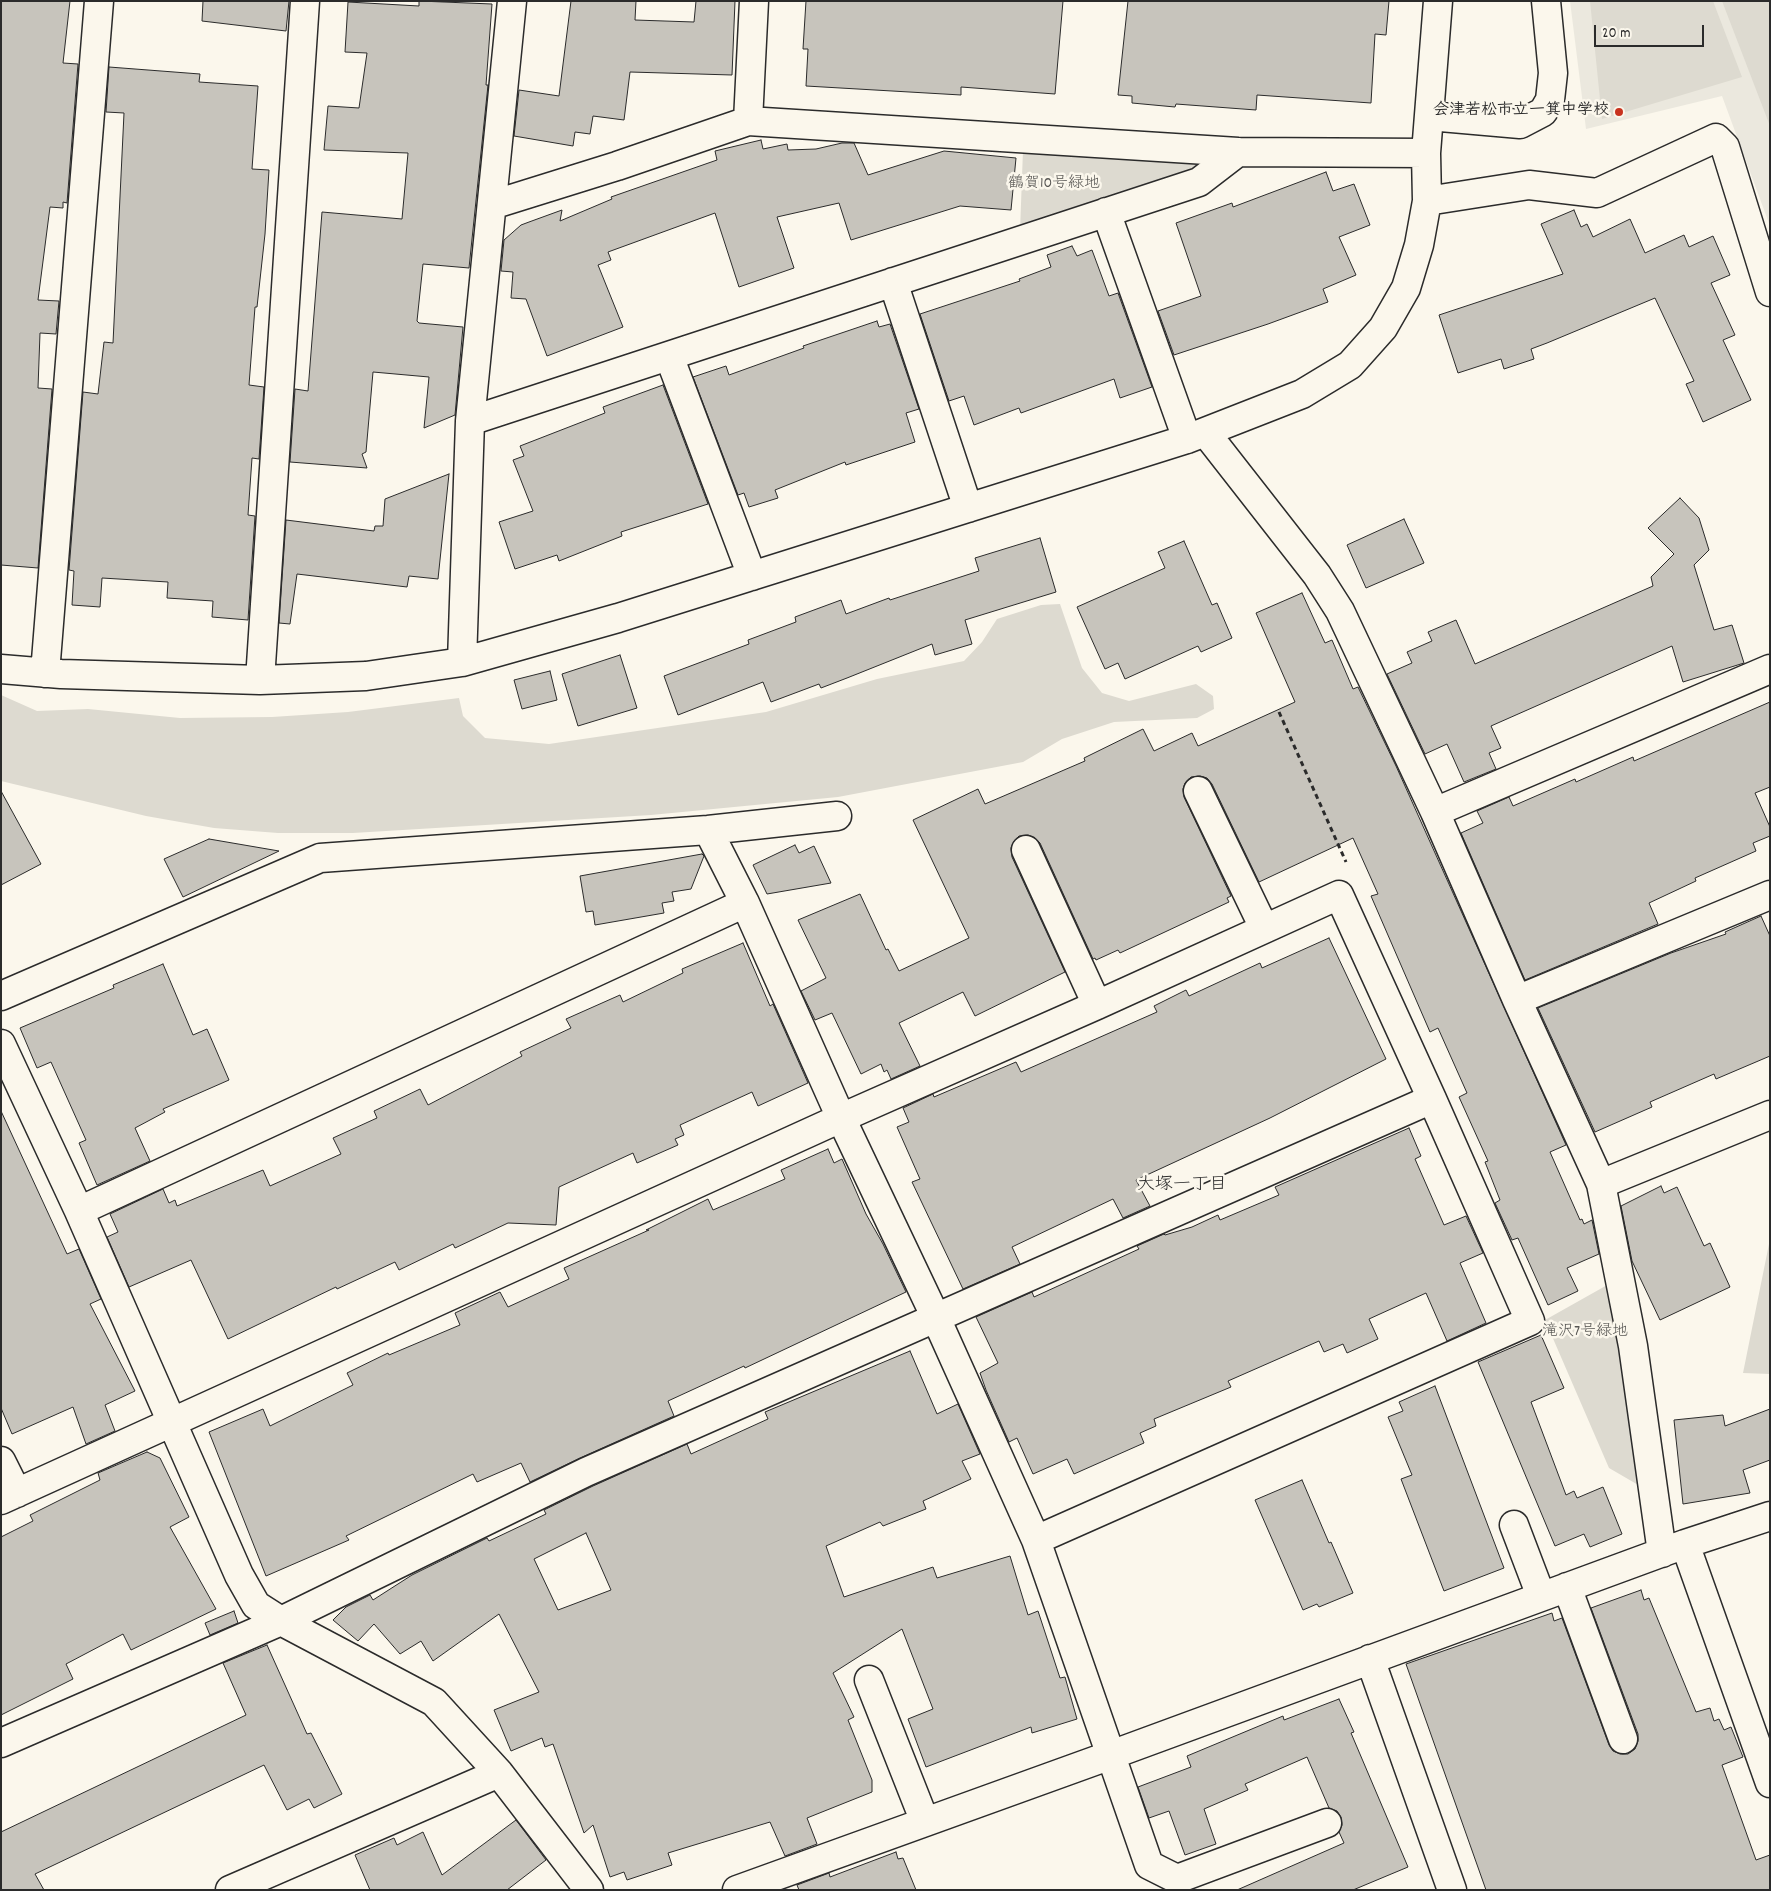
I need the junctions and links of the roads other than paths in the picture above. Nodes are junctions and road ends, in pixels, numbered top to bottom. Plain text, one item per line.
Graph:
1 (99, 1) edge
2 (305, 1) edge
3 (512, 1) edge
4 (754, 1) edge
5 (1438, 1) edge
6 (1546, 1) edge
7 (1429, 116) junction
8 (748, 122) junction
9 (1238, 152) junction
10 (1426, 153) junction
11 (1427, 201) junction
12 (492, 205) junction
13 (1106, 212) junction
14 (892, 282) junction
15 (1770, 292) edge
16 (669, 356) junction
17 (470, 421) junction
18 (1197, 436) junction
19 (968, 508) junction
20 (752, 576) junction
21 (462, 662) junction
22 (1, 669) edge
23 (1770, 669) edge
24 (45, 673) junction
25 (260, 680) junction
26 (1198, 790) dead end
27 (1435, 812) junction
28 (837, 816) dead end
29 (708, 830) junction
30 (1026, 850) dead end
31 (1770, 896) edge
32 (745, 903) junction
33 (1264, 928) junction
34 (1, 996) edge
35 (1518, 1000) junction
36 (1097, 1005) junction
37 (1, 1044) edge
38 (1432, 1099) junction
39 (1770, 1115) edge
40 (841, 1118) junction
41 (1600, 1184) junction
42 (79, 1211) junction
43 (936, 1318) junction
44 (173, 1422) junction
45 (1, 1461) edge
46 (9, 1497) edge
47 (1770, 1516) edge
48 (1514, 1525) dead end
49 (1036, 1540) junction
50 (1673, 1548) junction
51 (1567, 1587) junction
52 (1541, 1596) junction
53 (281, 1621) junction
54 (1370, 1659) junction
55 (869, 1680) dead end
56 (1760, 1722) edge
57 (1622, 1739) dead end
58 (1, 1743) edge
59 (1111, 1755) junction
60 (499, 1773) junction
61 (1770, 1783) edge
62 (925, 1822) junction
63 (1327, 1823) dead end
64 (230, 1890) edge
65 (589, 1890) edge
66 (737, 1890) edge
67 (1452, 1890) edge

1 - 24 street
2 - 25 street
3 - 12 street
4 - 8 street
5 - 7 street
6 - 7 street
7 - 10 street
8 - 9 street
8 - 12 street
9 - 10 street
9 - 13 street
10 - 11 street
11 - 15 street
11 - 18 street
12 - 17 street
13 - 14 street
13 - 18 street
14 - 16 street
14 - 19 street
16 - 17 street
16 - 20 street
17 - 21 street
18 - 19 street
18 - 27 street
19 - 20 street
20 - 21 street
21 - 25 street
22 - 24 street
23 - 27 street
24 - 25 street
26 - 33 street
27 - 35 street
28 - 29 street
29 - 32 street
29 - 34 street
30 - 36 street
31 - 35 street
32 - 40 street
32 - 42 street
33 - 36 street
33 - 38 street
35 - 41 street
36 - 40 street
37 - 42 street
38 - 43 street
38 - 49 street
39 - 41 street
40 - 43 street
40 - 44 street
41 - 50 street
42 - 44 street
43 - 49 street
43 - 53 street
44 - 46 street
44 - 53 street
45 - 46 street
47 - 50 street
48 - 52 street
49 - 59 street
50 - 51 street
50 - 56 street
51 - 52 street
51 - 57 street
52 - 54 street
53 - 58 street
53 - 60 street
54 - 59 street
54 - 67 street
55 - 62 street
56 - 61 street
59 - 62 street
59 - 63 street
60 - 64 street
60 - 65 street
62 - 66 street

